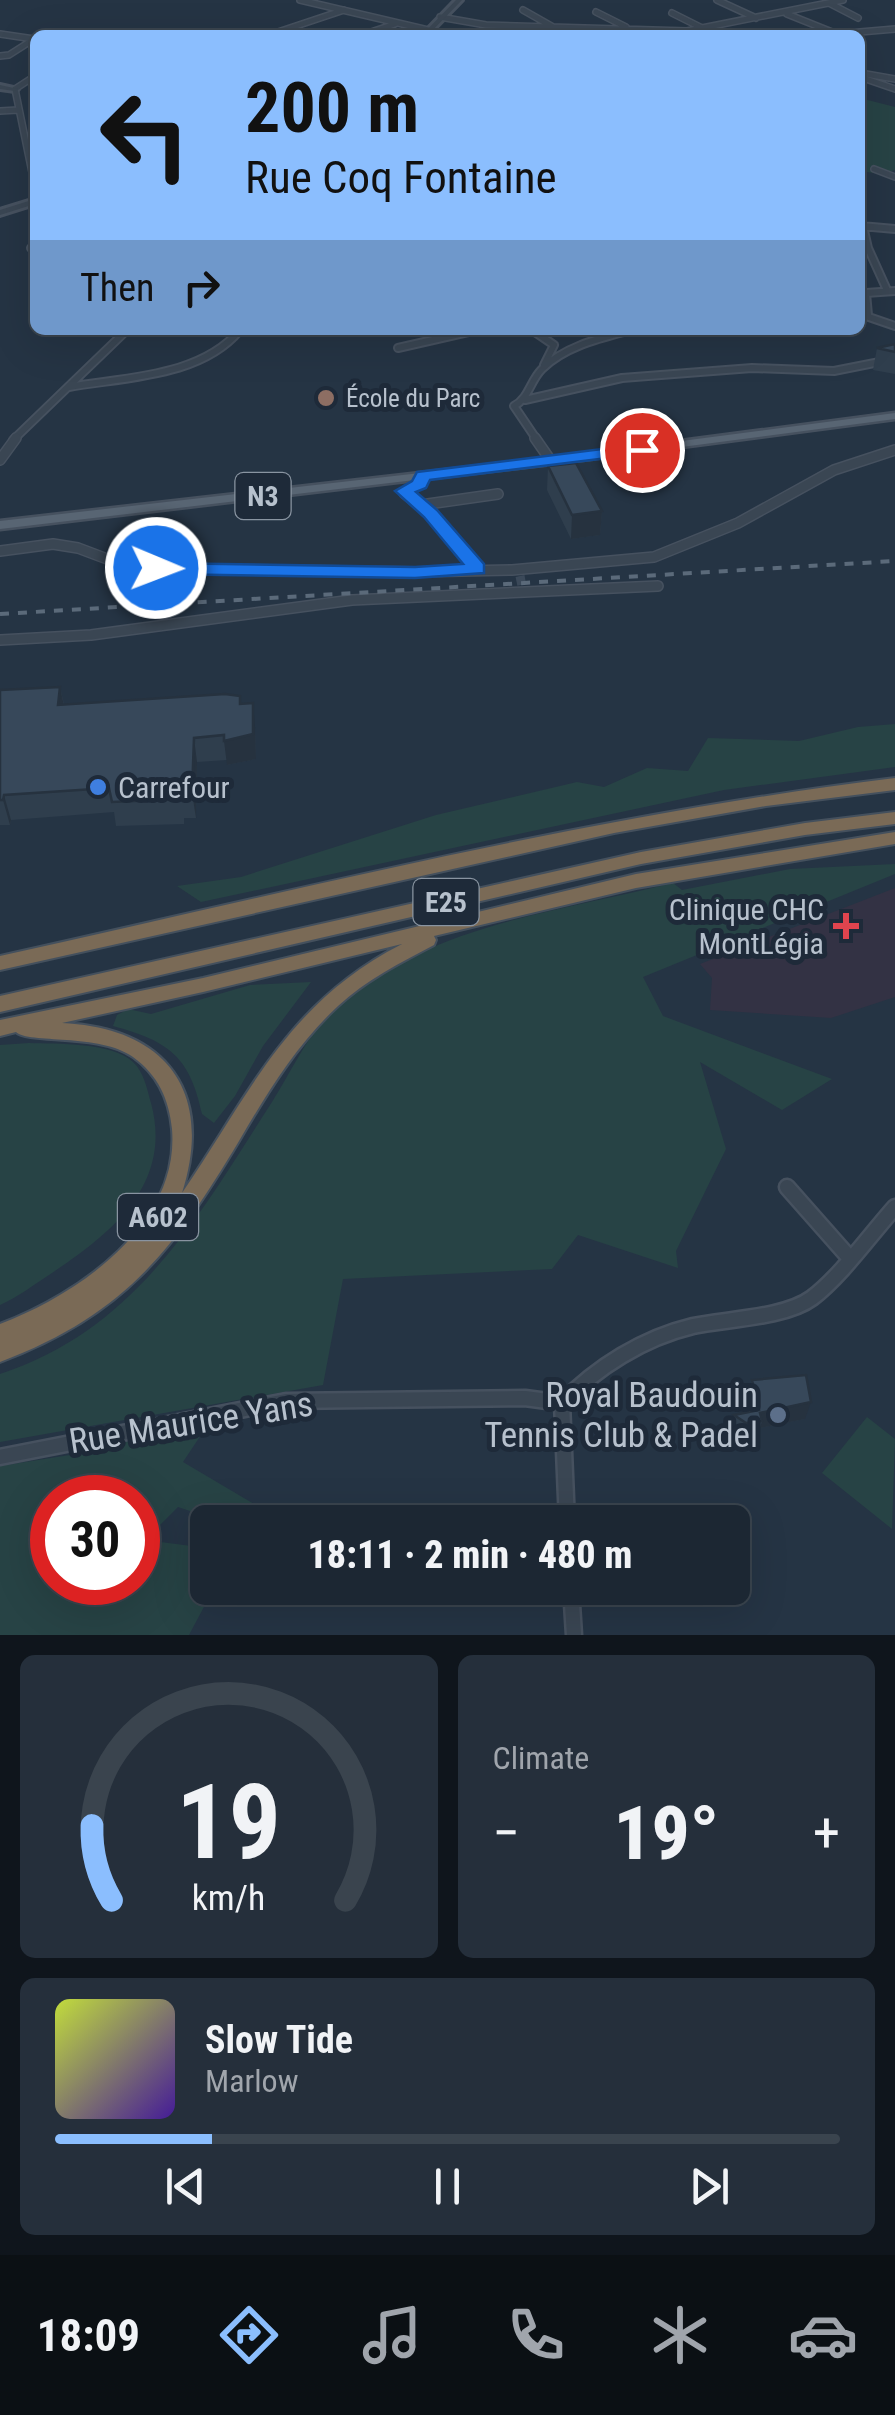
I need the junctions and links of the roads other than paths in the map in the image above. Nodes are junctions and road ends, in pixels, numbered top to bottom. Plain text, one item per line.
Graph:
1 (300, 0) edge
2 (324, 0) edge
3 (459, 0) edge
4 (717, 0) edge
5 (843, 0) edge
6 (830, 3) junction
7 (354, 7) junction
8 (449, 8) junction
9 (343, 10) junction
10 (523, 10) dead end
11 (596, 12) dead end
12 (672, 12) dead end
13 (785, 12) junction
14 (440, 18) junction
15 (756, 18) junction
16 (858, 18) dead end
17 (408, 20) junction
18 (398, 23) junction
19 (478, 23) junction
20 (530, 26) junction
21 (553, 27) junction
22 (575, 28) junction
23 (625, 29) junction
24 (895, 29) edge
25 (284, 30) edge
26 (377, 30) edge
27 (429, 30) edge
28 (519, 30) edge
29 (572, 30) edge
30 (636, 30) edge
31 (699, 30) edge
32 (705, 30) edge
33 (825, 30) edge
34 (865, 32) edge
35 (0, 34) edge
36 (30, 39) edge
37 (30, 43) edge
38 (0, 56) edge
39 (865, 67) edge
40 (872, 75) junction
41 (865, 76) edge
42 (865, 78) edge
43 (30, 79) edge
44 (895, 79) edge
45 (0, 87) edge
46 (16, 88) junction
47 (30, 89) edge
48 (895, 89) edge
49 (18, 110) junction
50 (0, 112) edge
51 (30, 164) edge
52 (874, 170) dead end
53 (895, 176) edge
54 (30, 203) edge
55 (0, 212) edge
56 (865, 226) edge
57 (895, 229) edge
58 (865, 237) edge
59 (891, 290) edge
60 (865, 304) edge
61 (865, 314) edge
62 (895, 326) edge
63 (122, 335) edge
64 (236, 335) edge
65 (456, 335) edge
66 (540, 335) edge
67 (615, 335) edge
68 (398, 348) dead end
69 (895, 359) edge
70 (540, 370) junction
71 (69, 387) junction
72 (525, 400) junction
73 (895, 416) edge
74 (895, 450) edge
75 (0, 460) edge
76 (551, 461) junction
77 (423, 476) junction
78 (498, 494) dead end
79 (421, 505) junction
80 (0, 525) edge
81 (0, 551) edge
82 (477, 568) junction
83 (521, 581) junction
84 (658, 586) dead end
85 (0, 640) edge
86 (895, 784) edge
87 (895, 818) edge
88 (895, 838) edge
89 (542, 904) junction
90 (0, 963) edge
91 (0, 1004) edge
92 (0, 1031) edge
93 (786, 1187) dead end
94 (895, 1207) edge
95 (847, 1255) junction
96 (0, 1335) edge
97 (0, 1351) edge
98 (562, 1403) junction
99 (0, 1457) edge
100 (566, 1505) edge
101 (572, 1605) edge
102 (574, 1635) edge

1 - 9 street
2 - 7 street
3 - 8 street
4 - 15 street
5 - 6 street
6 - 13 street
6 - 16 street
7 - 9 street
7 - 17 street
8 - 14 street
8 - 19 street
9 - 18 street
9 - 25 street
10 - 21 street
11 - 23 street
12 - 31 street
13 - 15 street
13 - 33 street
14 - 19 street
14 - 27 street
15 - 32 street
17 - 18 street
17 - 27 street
18 - 26 street
18 - 27 street
19 - 20 street
20 - 21 street
20 - 28 street
21 - 22 street
22 - 23 street
22 - 29 street
23 - 30 street
24 - 34 street
35 - 36 street
37 - 38 street
39 - 40 street
40 - 41 street
40 - 44 street
42 - 48 street
43 - 46 street
45 - 46 street
46 - 47 street
46 - 49 street
49 - 50 street
49 - 51 street
52 - 53 street
54 - 55 street
56 - 57 street
58 - 59 street
59 - 60 street
61 - 62 street
63 - 71 street
64 - 71 street
65 - 68 street
66 - 70 street
67 - 70 street
69 - 72 street
70 - 72 street
71 - 75 street
72 - 76 street
73 - 76 main road, N3
74 - 83 street
76 - 77 main road, N3
77 - 79 street
77 - 80 main road, N3
78 - 79 street
79 - 82 street
81 - 82 street
82 - 83 street
83 - 84 street
83 - 85 street
86 - 90 highway, E25
87 - 91 highway, E25
88 - 89 highway, A602
89 - 92 highway
89 - 97 highway, A602
92 - 96 highway, A602
93 - 95 street
94 - 95 street
95 - 98 street
98 - 99 street, Rue Maurice Yans
98 - 100 street
101 - 102 street

